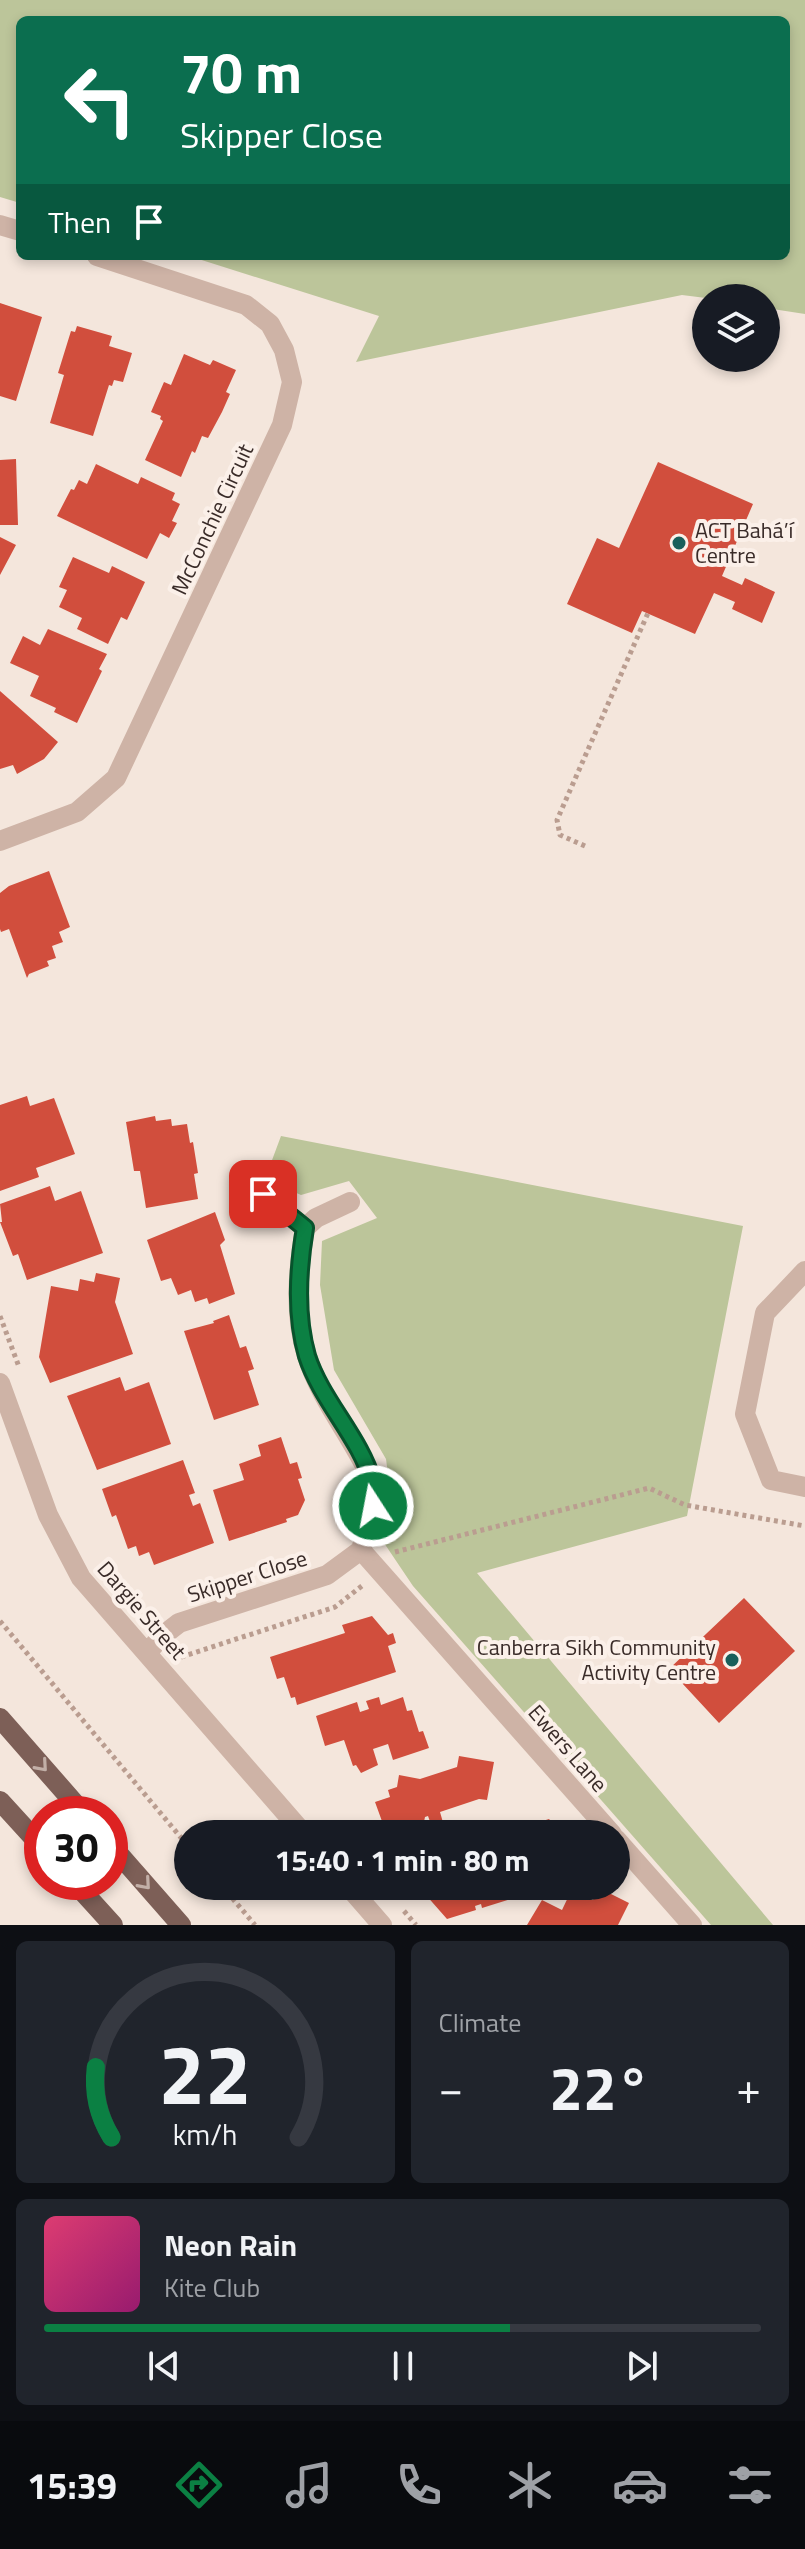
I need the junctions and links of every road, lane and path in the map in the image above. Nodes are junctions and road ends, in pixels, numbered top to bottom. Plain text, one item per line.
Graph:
1 (109, 260) edge
2 (648, 613) dead end
3 (0, 841) edge
4 (585, 846) dead end
5 (263, 1194) dead end
6 (350, 1202) dead end
7 (305, 1228) junction
8 (805, 1271) edge
9 (0, 1316) edge
10 (21, 1372) dead end
11 (0, 1383) edge
12 (805, 1487) edge
13 (805, 1526) edge
14 (361, 1550) junction
15 (380, 1571) junction
16 (0, 1621) edge
17 (154, 1645) junction
18 (179, 1658) junction
19 (190, 1669) dead end
20 (0, 1718) edge
21 (68, 1796) edge
22 (0, 1801) edge
23 (293, 1820) edge
24 (600, 1820) edge
25 (24, 1827) edge
26 (174, 1829) edge
27 (630, 1855) edge
28 (128, 1865) edge
29 (90, 1900) edge
30 (234, 1900) edge
31 (360, 1900) edge
32 (113, 1925) edge
33 (181, 1925) edge
34 (255, 1925) edge
35 (382, 1925) edge
36 (692, 1925) edge

1 - 3 street, McConchie Circuit
2 - 4 path
5 - 7 street
6 - 7 street
7 - 14 street
8 - 12 street
9 - 10 path
11 - 17 street, Dargie Street
13 - 15 path
14 - 15 street, Ewers Lane
14 - 17 street, Skipper Close
15 - 18 path
15 - 24 street, Ewers Lane
16 - 26 path
17 - 18 path
17 - 23 street, Dargie Street
18 - 19 path
20 -> 21 main road
22 - 25 main road
27 - 36 street
28 -> 33 main road
29 - 32 main road
30 - 34 path
31 - 35 street

